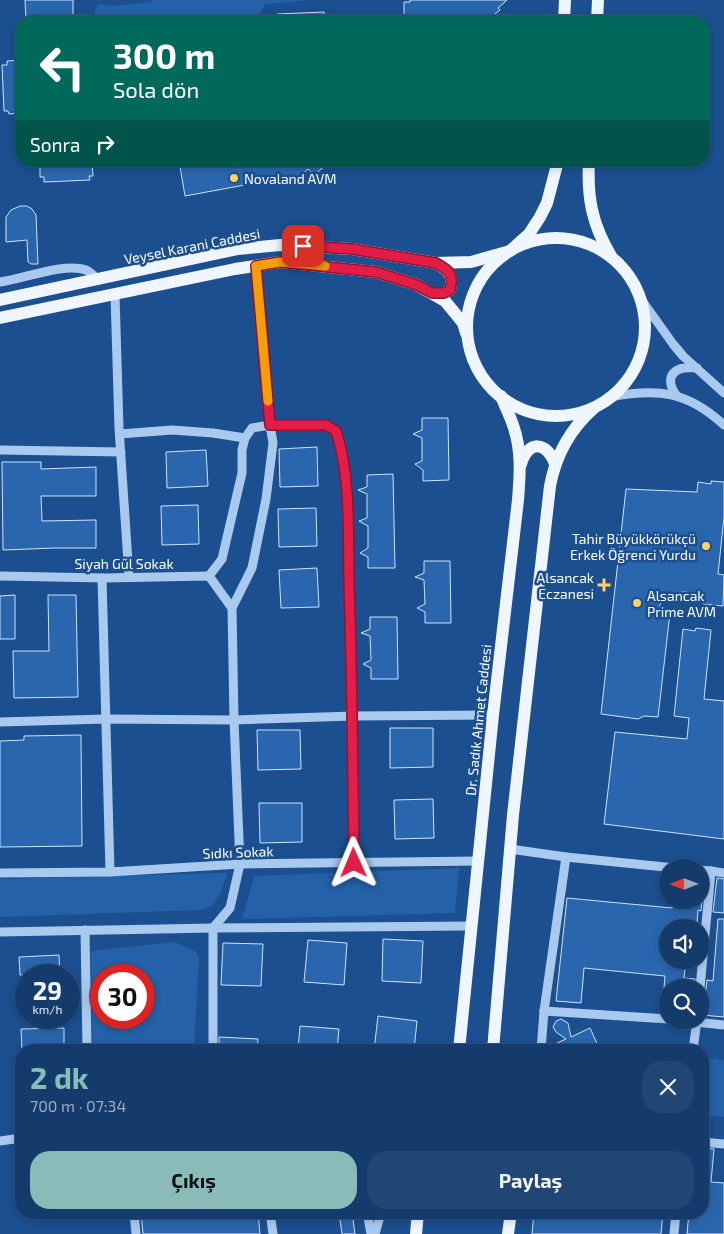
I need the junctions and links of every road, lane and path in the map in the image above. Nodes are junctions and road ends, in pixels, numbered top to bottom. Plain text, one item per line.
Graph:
1 (565, 0) edge
2 (598, 0) edge
3 (564, 15) edge
4 (597, 15) edge
5 (557, 167) edge
6 (589, 167) edge
7 (510, 251) junction
8 (614, 260) junction
9 (436, 263) junction
10 (256, 266) junction
11 (98, 280) junction
12 (0, 282) edge
13 (432, 293) junction
14 (115, 294) junction
15 (638, 295) junction
16 (0, 300) edge
17 (0, 318) edge
18 (468, 340) junction
19 (697, 368) junction
20 (724, 393) edge
21 (501, 396) junction
22 (678, 396) junction
23 (610, 397) junction
24 (594, 408) junction
25 (270, 425) junction
26 (724, 425) edge
27 (120, 434) junction
28 (245, 438) junction
29 (0, 450) edge
30 (121, 452) junction
31 (521, 464) junction
32 (555, 464) junction
33 (0, 576) edge
34 (209, 576) junction
35 (129, 577) junction
36 (102, 578) junction
37 (232, 608) junction
38 (492, 715) junction
39 (353, 716) junction
40 (106, 719) junction
41 (234, 720) junction
42 (0, 722) edge
43 (510, 849) junction
44 (566, 858) junction
45 (478, 861) junction
46 (354, 863) junction
47 (240, 864) junction
48 (659, 867) edge
49 (711, 871) joint
50 (110, 872) junction
51 (0, 873) edge
52 (724, 873) edge
53 (471, 926) junction
54 (214, 928) junction
55 (85, 930) junction
56 (0, 932) edge
57 (701, 979) edge
58 (544, 1011) junction
59 (659, 1018) edge
60 (709, 1023) edge
61 (724, 1025) edge
62 (695, 1029) edge
63 (87, 1044) edge
64 (213, 1044) edge
65 (460, 1044) edge
66 (494, 1044) edge
67 (541, 1044) edge
68 (694, 1044) edge
69 (15, 1139) edge
70 (0, 1141) edge
71 (709, 1143) edge
72 (724, 1144) edge
73 (135, 1219) edge
74 (271, 1219) edge
75 (368, 1219) edge
76 (379, 1219) edge
77 (417, 1219) edge
78 (509, 1219) edge
79 (675, 1219) edge
80 (136, 1234) edge
81 (273, 1234) edge
82 (371, 1234) edge
83 (375, 1234) edge
84 (416, 1234) edge
85 (508, 1234) edge
86 (674, 1234) edge

1 - 3 main road
2 - 4 main road
5 - 7 main road
6 - 8 main road
7 - 8 main road
7 - 9 main road, Veysel Karani Caddesi
7 - 18 main road
8 - 15 main road
9 - 11 main road, Veysel Karani Caddesi
9 - 13 main road
10 - 13 main road
10 - 14 main road
10 - 25 street
11 - 12 street
11 - 16 main road, Veysel Karani Caddesi
13 - 18 main road
14 - 17 main road
14 - 27 street
15 - 19 street
15 - 23 main road
18 - 21 main road
19 - 20 street
19 - 22 street
21 - 24 main road
21 - 31 main road, Dr. Sadık Ahmet Caddesi
22 - 23 street
22 - 26 street
23 - 24 main road
24 - 32 main road
25 - 28 street
25 - 37 street
25 - 39 street
27 - 28 street
27 - 30 street
28 - 34 street
29 - 30 street
30 - 35 street
31 - 32 main road
31 - 38 main road, Dr. Sadık Ahmet Caddesi
32 - 43 main road
33 - 36 street, Siyah Gül Sokak
34 - 35 street, Siyah Gül Sokak
34 - 37 street
35 - 36 street, Siyah Gül Sokak
36 - 40 street
37 - 41 street
38 - 39 street
38 - 45 main road, Dr. Sadık Ahmet Caddesi
39 - 41 street
39 - 46 street
40 - 41 street
40 - 42 street
40 - 50 street
41 - 47 street
43 - 44 street
43 - 66 main road
44 - 48 street
44 - 58 street
45 - 46 street, Sıdkı Sokak
45 - 53 main road, Dr. Sadık Ahmet Caddesi
46 - 47 street, Sıdkı Sokak
47 - 50 street, Sıdkı Sokak
47 - 54 street
49 - 52 street
49 - 57 street
50 - 51 street, Sıdkı Sokak
53 - 54 street
53 - 65 main road, Dr. Sadık Ahmet Caddesi
54 - 55 street
54 - 64 street
55 - 56 street
55 - 63 street
58 - 59 street
58 - 67 street
60 - 61 street
62 - 68 street
69 - 70 street
71 - 72 street
73 - 80 street
74 - 81 street
75 - 82 street
76 - 83 street
77 - 84 main road
78 - 85 main road
79 - 86 street

